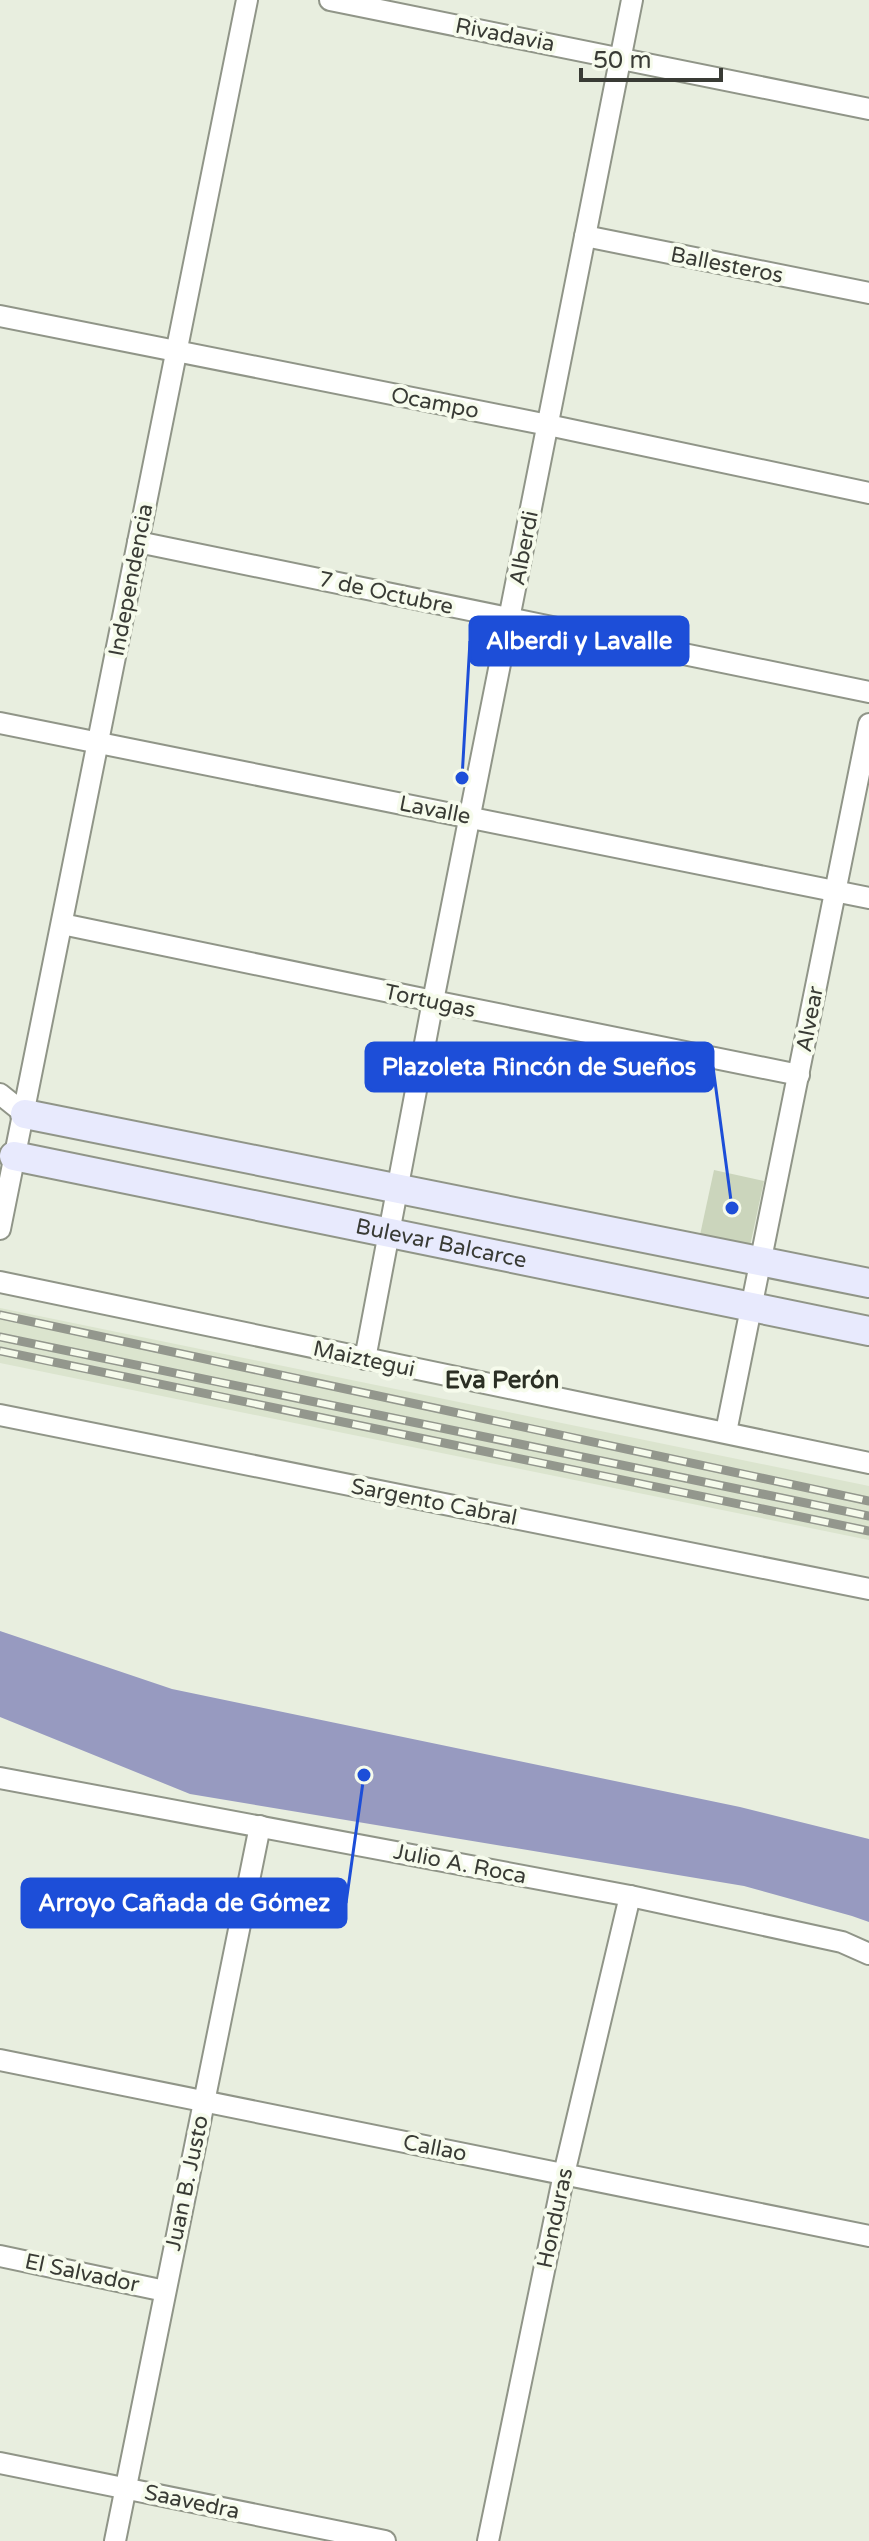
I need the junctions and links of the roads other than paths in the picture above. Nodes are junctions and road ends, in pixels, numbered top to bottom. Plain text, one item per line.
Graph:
1 (247, 0) edge
2 (330, 0) edge
3 (632, 0) edge
4 (620, 58) junction
5 (869, 109) edge
6 (585, 236) junction
7 (869, 293) edge
8 (0, 316) edge
9 (176, 352) junction
10 (548, 425) junction
11 (869, 493) edge
12 (138, 542) junction
13 (510, 619) junction
14 (869, 692) edge
15 (0, 723) edge
16 (869, 724) edge
17 (98, 743) junction
18 (471, 817) junction
19 (835, 891) junction
20 (869, 898) edge
21 (62, 924) junction
22 (433, 1001) junction
23 (799, 1075) junction
24 (0, 1094) edge
25 (25, 1114) junction
26 (9, 1152) edge
27 (398, 1189) junction
28 (0, 1229) edge
29 (389, 1235) junction
30 (760, 1261) junction
31 (0, 1282) edge
32 (869, 1283) edge
33 (750, 1310) junction
34 (869, 1331) edge
35 (365, 1359) junction
36 (0, 1415) edge
37 (726, 1432) junction
38 (869, 1463) edge
39 (869, 1589) edge
40 (0, 1778) edge
41 (260, 1826) junction
42 (630, 1896) junction
43 (869, 1954) edge
44 (0, 2060) edge
45 (204, 2101) junction
46 (564, 2174) junction
47 (869, 2236) edge
48 (0, 2256) edge
49 (165, 2291) junction
50 (0, 2463) edge
51 (126, 2488) junction
52 (115, 2541) edge
53 (385, 2541) edge
54 (488, 2541) edge

1 - 9 street, Independencia
2 - 4 street, Rivadavia
3 - 4 street, Alberdi
4 - 5 street, Rivadavia
4 - 6 street, Alberdi
6 - 7 street, Ballesteros
6 - 10 street, Alberdi
8 - 9 street, Ocampo
9 - 10 street, Ocampo
9 - 12 street, Independencia
10 - 11 street, Ocampo
10 - 13 street, Alberdi
12 - 13 street, 7 de Octubre
12 - 17 street, Independencia
13 - 14 street, 7 de Octubre
13 - 18 street, Alberdi
15 - 17 street, Lavalle
16 - 19 street, Alvear
17 - 18 street, Lavalle
17 - 21 street, Independencia
18 - 19 street, Lavalle
18 - 22 street, Alberdi
19 - 20 street, Lavalle
19 - 23 street, Alvear
21 - 22 street, Tortugas
21 - 25 street, Independencia
22 - 23 street, Tortugas
22 - 27 street, Alberdi
23 - 30 street, Alvear
24 - 25 street
25 - 26 street, Independencia
25 - 27 main road, Bulevar Balcarce
26 - 28 street, Independencia
26 - 29 main road, Bulevar Balcarce
27 - 29 street, Alberdi
27 - 30 main road, Bulevar Balcarce
29 - 33 main road, Bulevar Balcarce
29 - 35 street, Alberdi
30 - 32 main road, Bulevar Balcarce
30 - 33 street, Alvear
31 - 35 street, Maiztegui
33 - 34 main road, Bulevar Balcarce
33 - 37 street, Alvear
35 - 37 street, Maiztegui
36 - 39 street, Sargento Cabral
37 - 38 street, Maiztegui
40 - 41 street, Julio A. Roca
41 - 42 street, Julio A. Roca
41 - 45 street, Juan B. Justo
42 - 43 street, Julio A. Roca
42 - 46 street, Honduras
44 - 45 street, Callao
45 - 46 street, Callao
45 - 49 street, Juan B. Justo
46 - 47 street, Callao
46 - 54 street, Honduras
48 - 49 street, El Salvador
49 - 51 street, Juan B. Justo
50 - 51 street, Saavedra
51 - 52 street, Juan B. Justo
51 - 53 street, Saavedra

